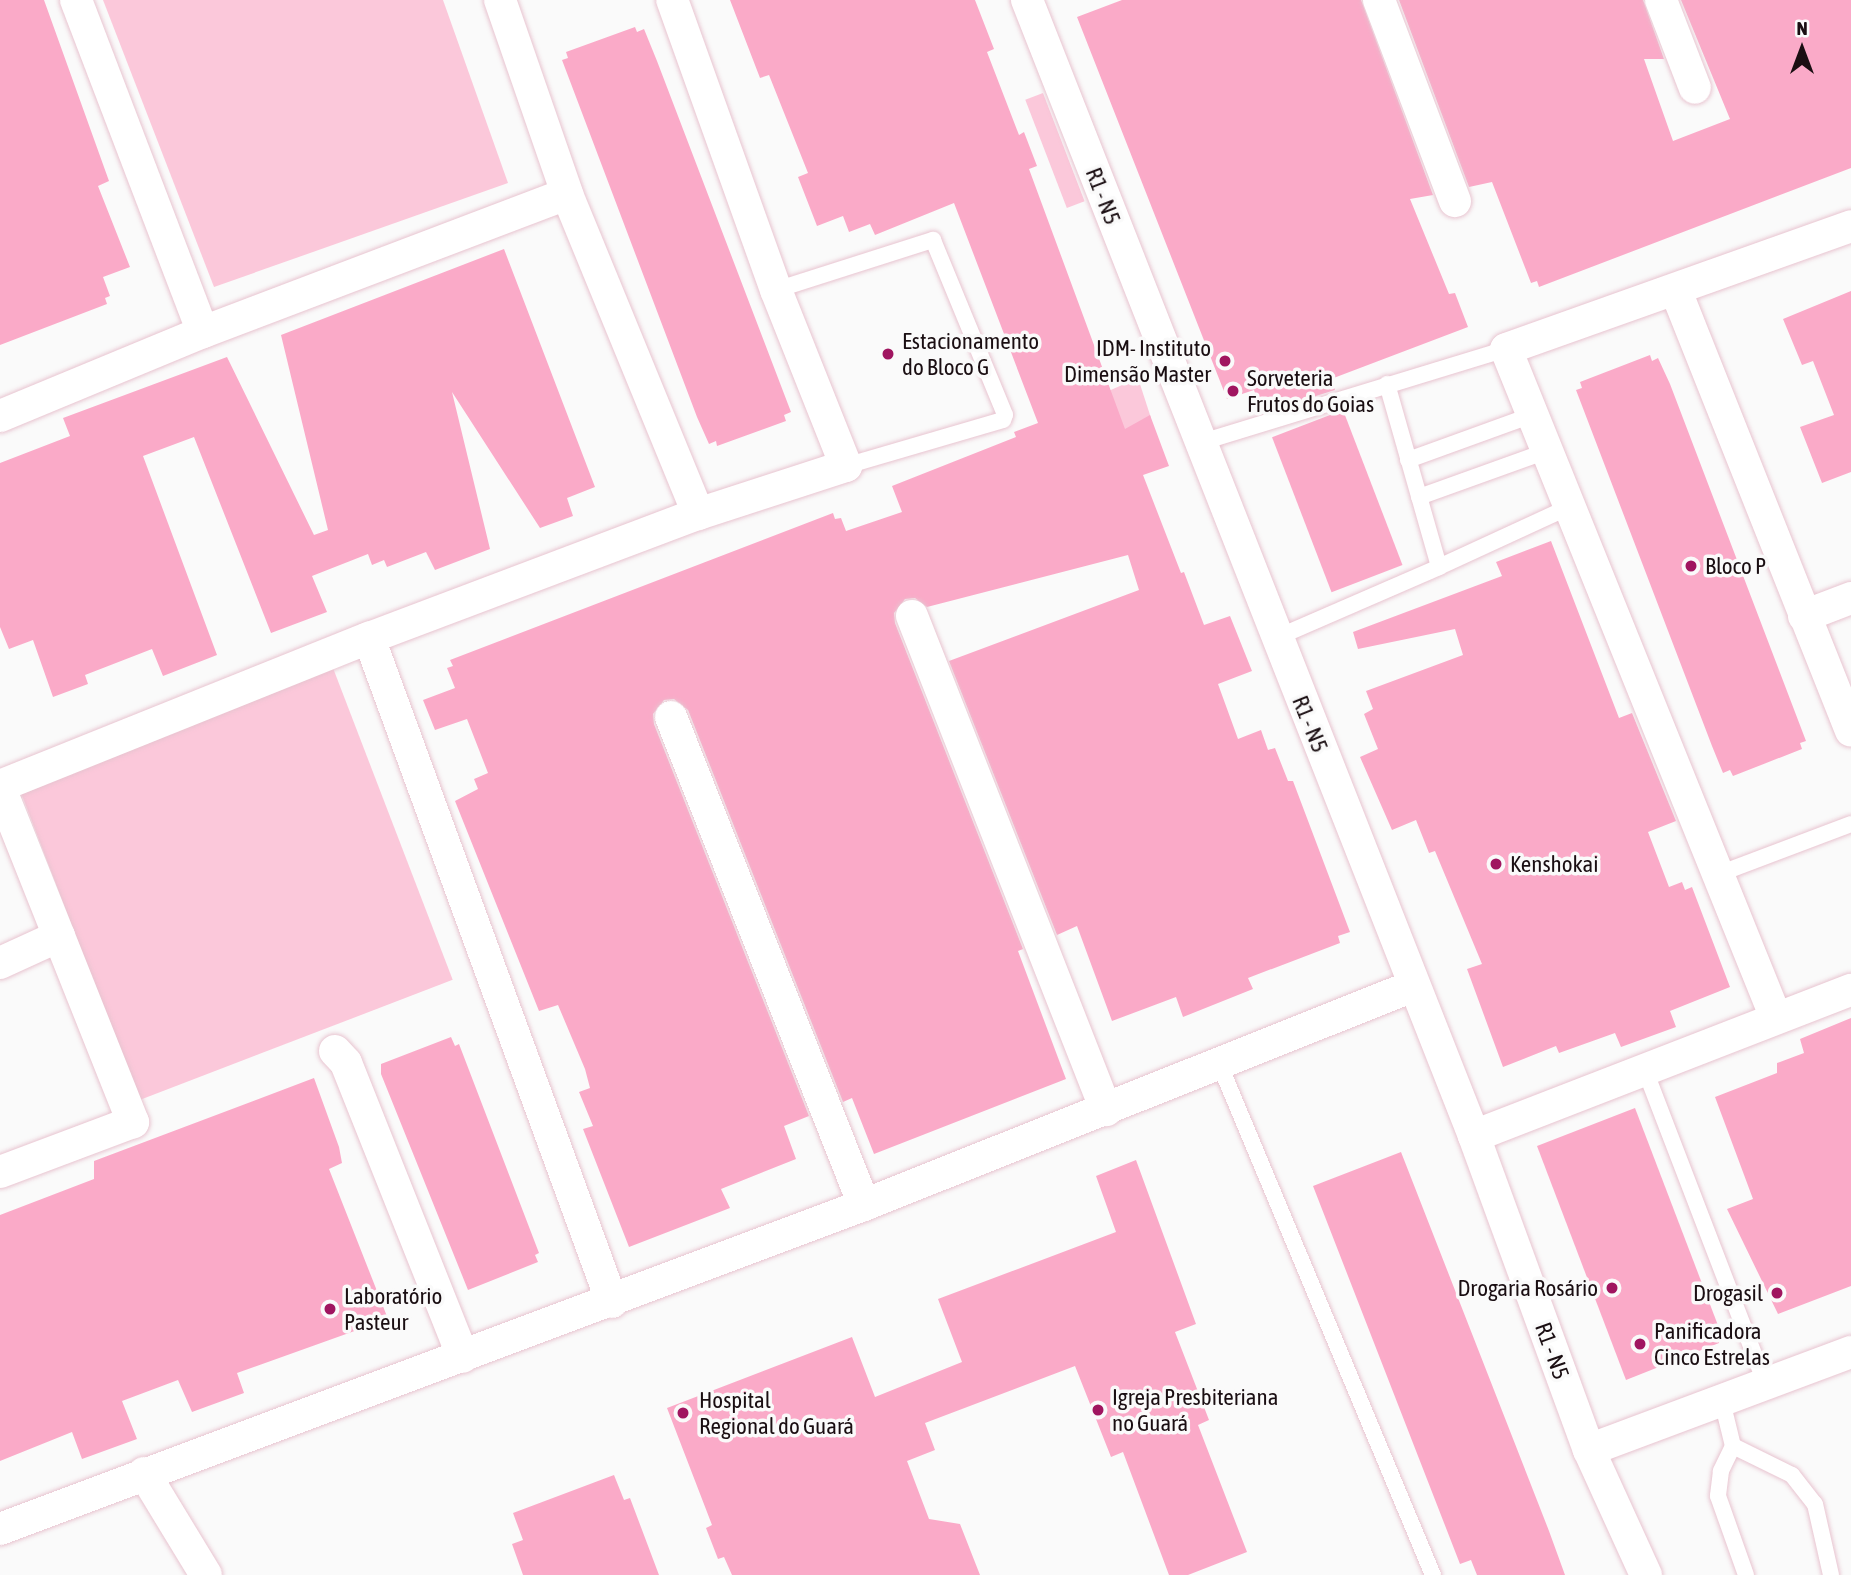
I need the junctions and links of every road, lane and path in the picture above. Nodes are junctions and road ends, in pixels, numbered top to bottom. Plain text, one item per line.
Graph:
1 (76, 0) edge
2 (500, 0) edge
3 (672, 0) edge
4 (1027, 0) edge
5 (1379, 0) edge
6 (1661, 0) edge
7 (1695, 88) dead end
8 (567, 194) junction
9 (1455, 201) dead end
10 (1851, 226) edge
11 (776, 290) junction
12 (1676, 291) junction
13 (203, 332) junction
14 (1506, 349) junction
15 (1387, 384) junction
16 (1532, 415) junction
17 (0, 416) edge
18 (1199, 443) junction
19 (1547, 451) junction
20 (1408, 460) junction
21 (846, 466) junction
22 (1419, 497) junction
23 (1569, 506) junction
24 (698, 514) junction
25 (1438, 567) junction
26 (1851, 598) edge
27 (912, 616) dead end
28 (1804, 616) junction
29 (369, 638) junction
30 (1276, 638) junction
31 (671, 717) dead end
32 (1851, 730) edge
33 (0, 787) edge
34 (1851, 824) edge
35 (1719, 874) junction
36 (59, 936) junction
37 (0, 962) edge
38 (1413, 986) junction
39 (1851, 990) edge
40 (1776, 1018) junction
41 (335, 1051) dead end
42 (1220, 1063) junction
43 (1645, 1070) junction
44 (1106, 1110) junction
45 (1474, 1136) junction
46 (0, 1172) edge
47 (864, 1205) junction
48 (612, 1302) junction
49 (1851, 1352) edge
50 (463, 1357) junction
51 (1766, 1385) junction
52 (1721, 1401) junction
53 (1733, 1446) junction
54 (1589, 1451) junction
55 (144, 1473) junction
56 (0, 1529) edge
57 (1645, 1574) edge
58 (206, 1575) edge
59 (1433, 1575) edge
60 (1746, 1575) edge
61 (1831, 1575) edge

1 - 13 street
2 - 8 street
3 - 11 street
4 - 18 street, R1 - N5
5 - 9 street
6 - 7 street
8 - 13 street
8 - 24 street
10 - 12 street
11 - 21 street
11 - 21 lane
12 - 14 street
12 - 28 street
13 - 17 street
14 - 15 lane
14 - 16 street
15 - 18 lane
15 - 20 lane
16 - 19 street
16 - 20 lane
18 - 30 street, R1 - N5
19 - 22 lane
19 - 23 street
20 - 22 lane
21 - 24 street
22 - 25 lane
23 - 25 lane
23 - 35 street
24 - 29 street
25 - 30 lane
26 - 28 street
27 - 44 street
28 - 32 street
29 - 33 street
29 - 48 street
30 - 38 street, R1 - N5
31 - 47 street
33 - 36 street
34 - 35 lane
35 - 40 street
36 - 37 street
36 - 46 street
38 - 42 street
38 - 45 street, R1 - N5
39 - 40 street
40 - 43 street
41 - 50 street
42 - 44 street
42 - 59 lane
43 - 45 street
43 - 51 lane
44 - 47 street
45 - 54 street, R1 - N5
47 - 48 street
48 - 50 street
49 - 51 street
50 - 55 street
51 - 52 street
52 - 53 lane
52 - 54 street
53 - 60 lane
53 - 61 lane
54 - 57 street, R1 - N5
55 - 56 street
55 - 58 street

